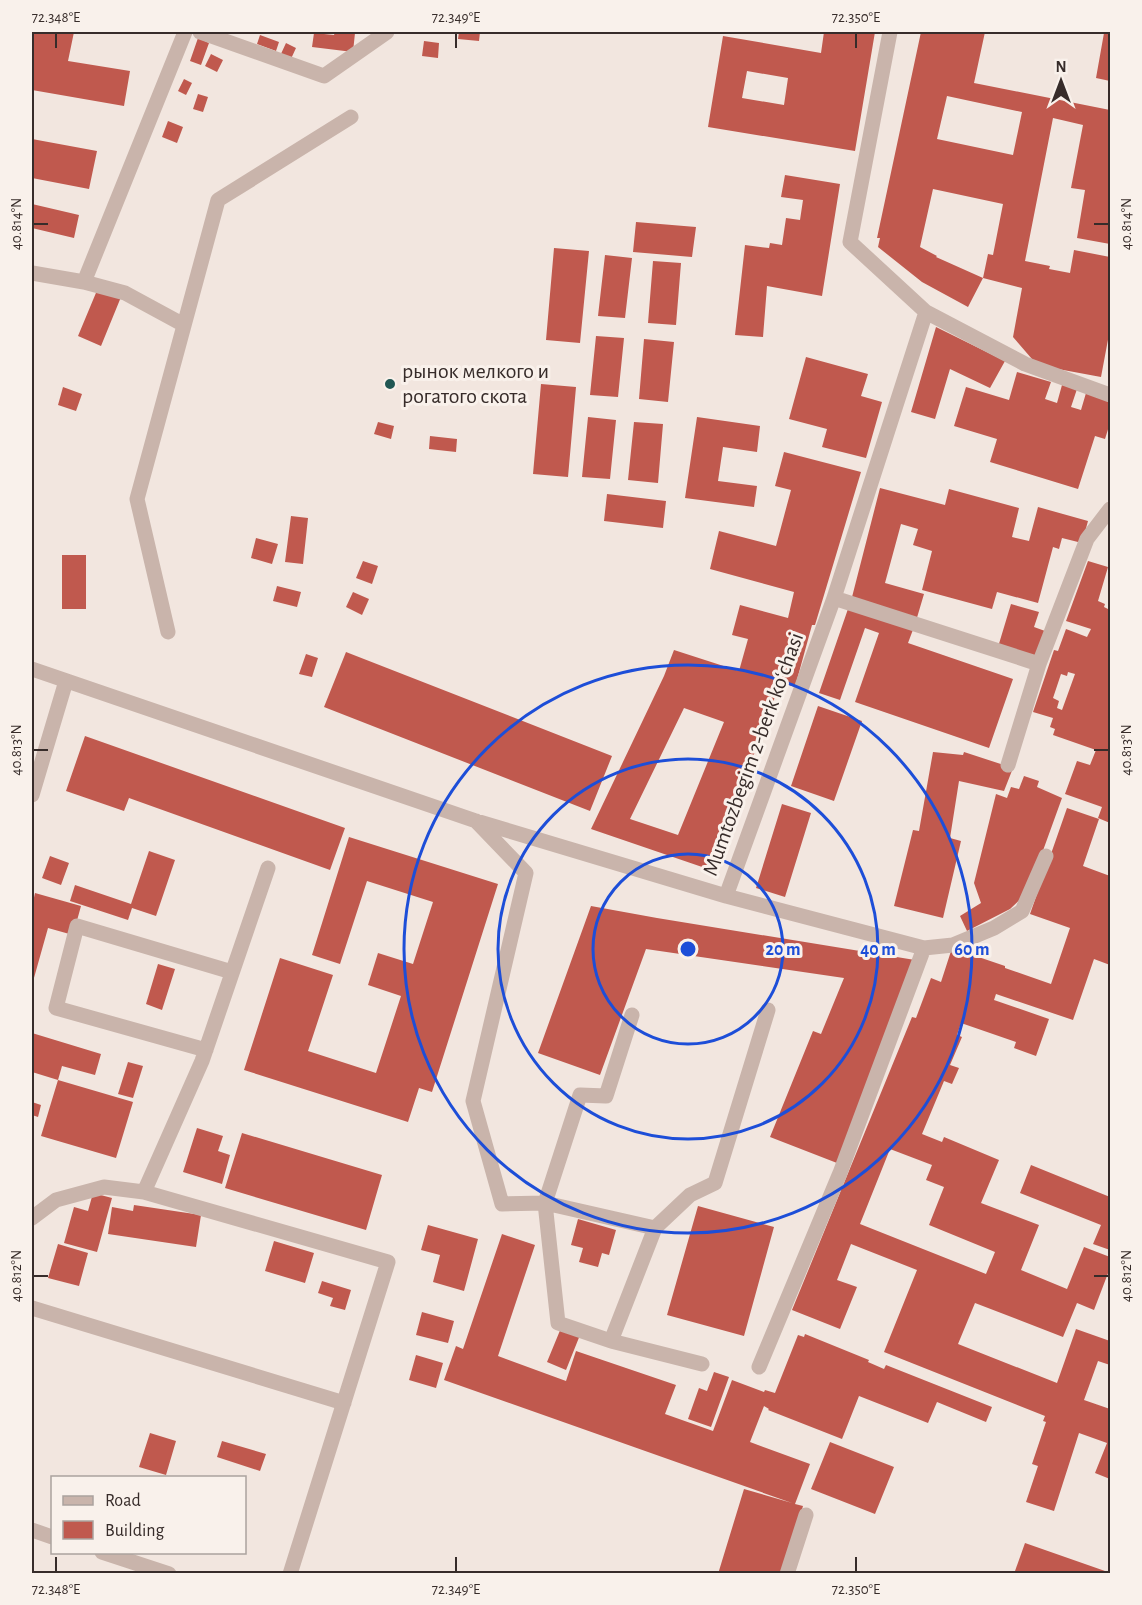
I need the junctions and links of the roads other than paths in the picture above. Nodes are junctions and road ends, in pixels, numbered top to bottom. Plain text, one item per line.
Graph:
1 (185, 32) edge
2 (200, 32) edge
3 (387, 32) edge
4 (890, 32) edge
5 (351, 117) dead end
6 (32, 273) edge
7 (84, 282) junction
8 (926, 312) junction
9 (184, 325) junction
10 (1110, 395) edge
11 (1110, 508) edge
12 (834, 598) junction
13 (168, 632) dead end
14 (1039, 664) junction
15 (32, 669) edge
16 (66, 681) junction
17 (1008, 765) dead end
18 (32, 795) edge
19 (476, 820) junction
20 (1046, 856) dead end
21 (268, 868) dead end
22 (726, 896) junction
23 (924, 948) junction
24 (232, 972) junction
25 (768, 1010) dead end
26 (632, 1015) dead end
27 (206, 1050) junction
28 (144, 1192) junction
29 (545, 1203) junction
30 (32, 1218) edge
31 (655, 1228) junction
32 (32, 1308) edge
33 (611, 1341) junction
34 (702, 1364) dead end
35 (759, 1367) dead end
36 (344, 1403) junction
37 (806, 1515) dead end
38 (32, 1530) edge
39 (51, 1537) edge
40 (108, 1554) edge
41 (169, 1574) edge
42 (290, 1574) edge
43 (787, 1574) edge

1 - 7 street
2 - 3 street
4 - 8 street
5 - 9 street
6 - 7 street
7 - 9 street
8 - 10 street
8 - 12 street, Mumtozbegim 2-berk koʻchasi
9 - 13 street
11 - 14 street
12 - 14 street
12 - 22 street, Mumtozbegim 2-berk koʻchasi
14 - 17 street
15 - 16 street
16 - 18 street
16 - 19 street
19 - 22 street
19 - 29 street
20 - 23 street
21 - 24 street
22 - 23 street, Mumtozbegim 2-berk koʻchasi
23 - 35 street
24 - 27 street
24 - 27 street
25 - 31 street
26 - 29 street
27 - 28 street
28 - 30 street
28 - 36 street
29 - 31 street
29 - 33 street
31 - 33 street
32 - 36 street
33 - 34 street
36 - 42 street
37 - 43 street
38 - 39 street
40 - 41 street

